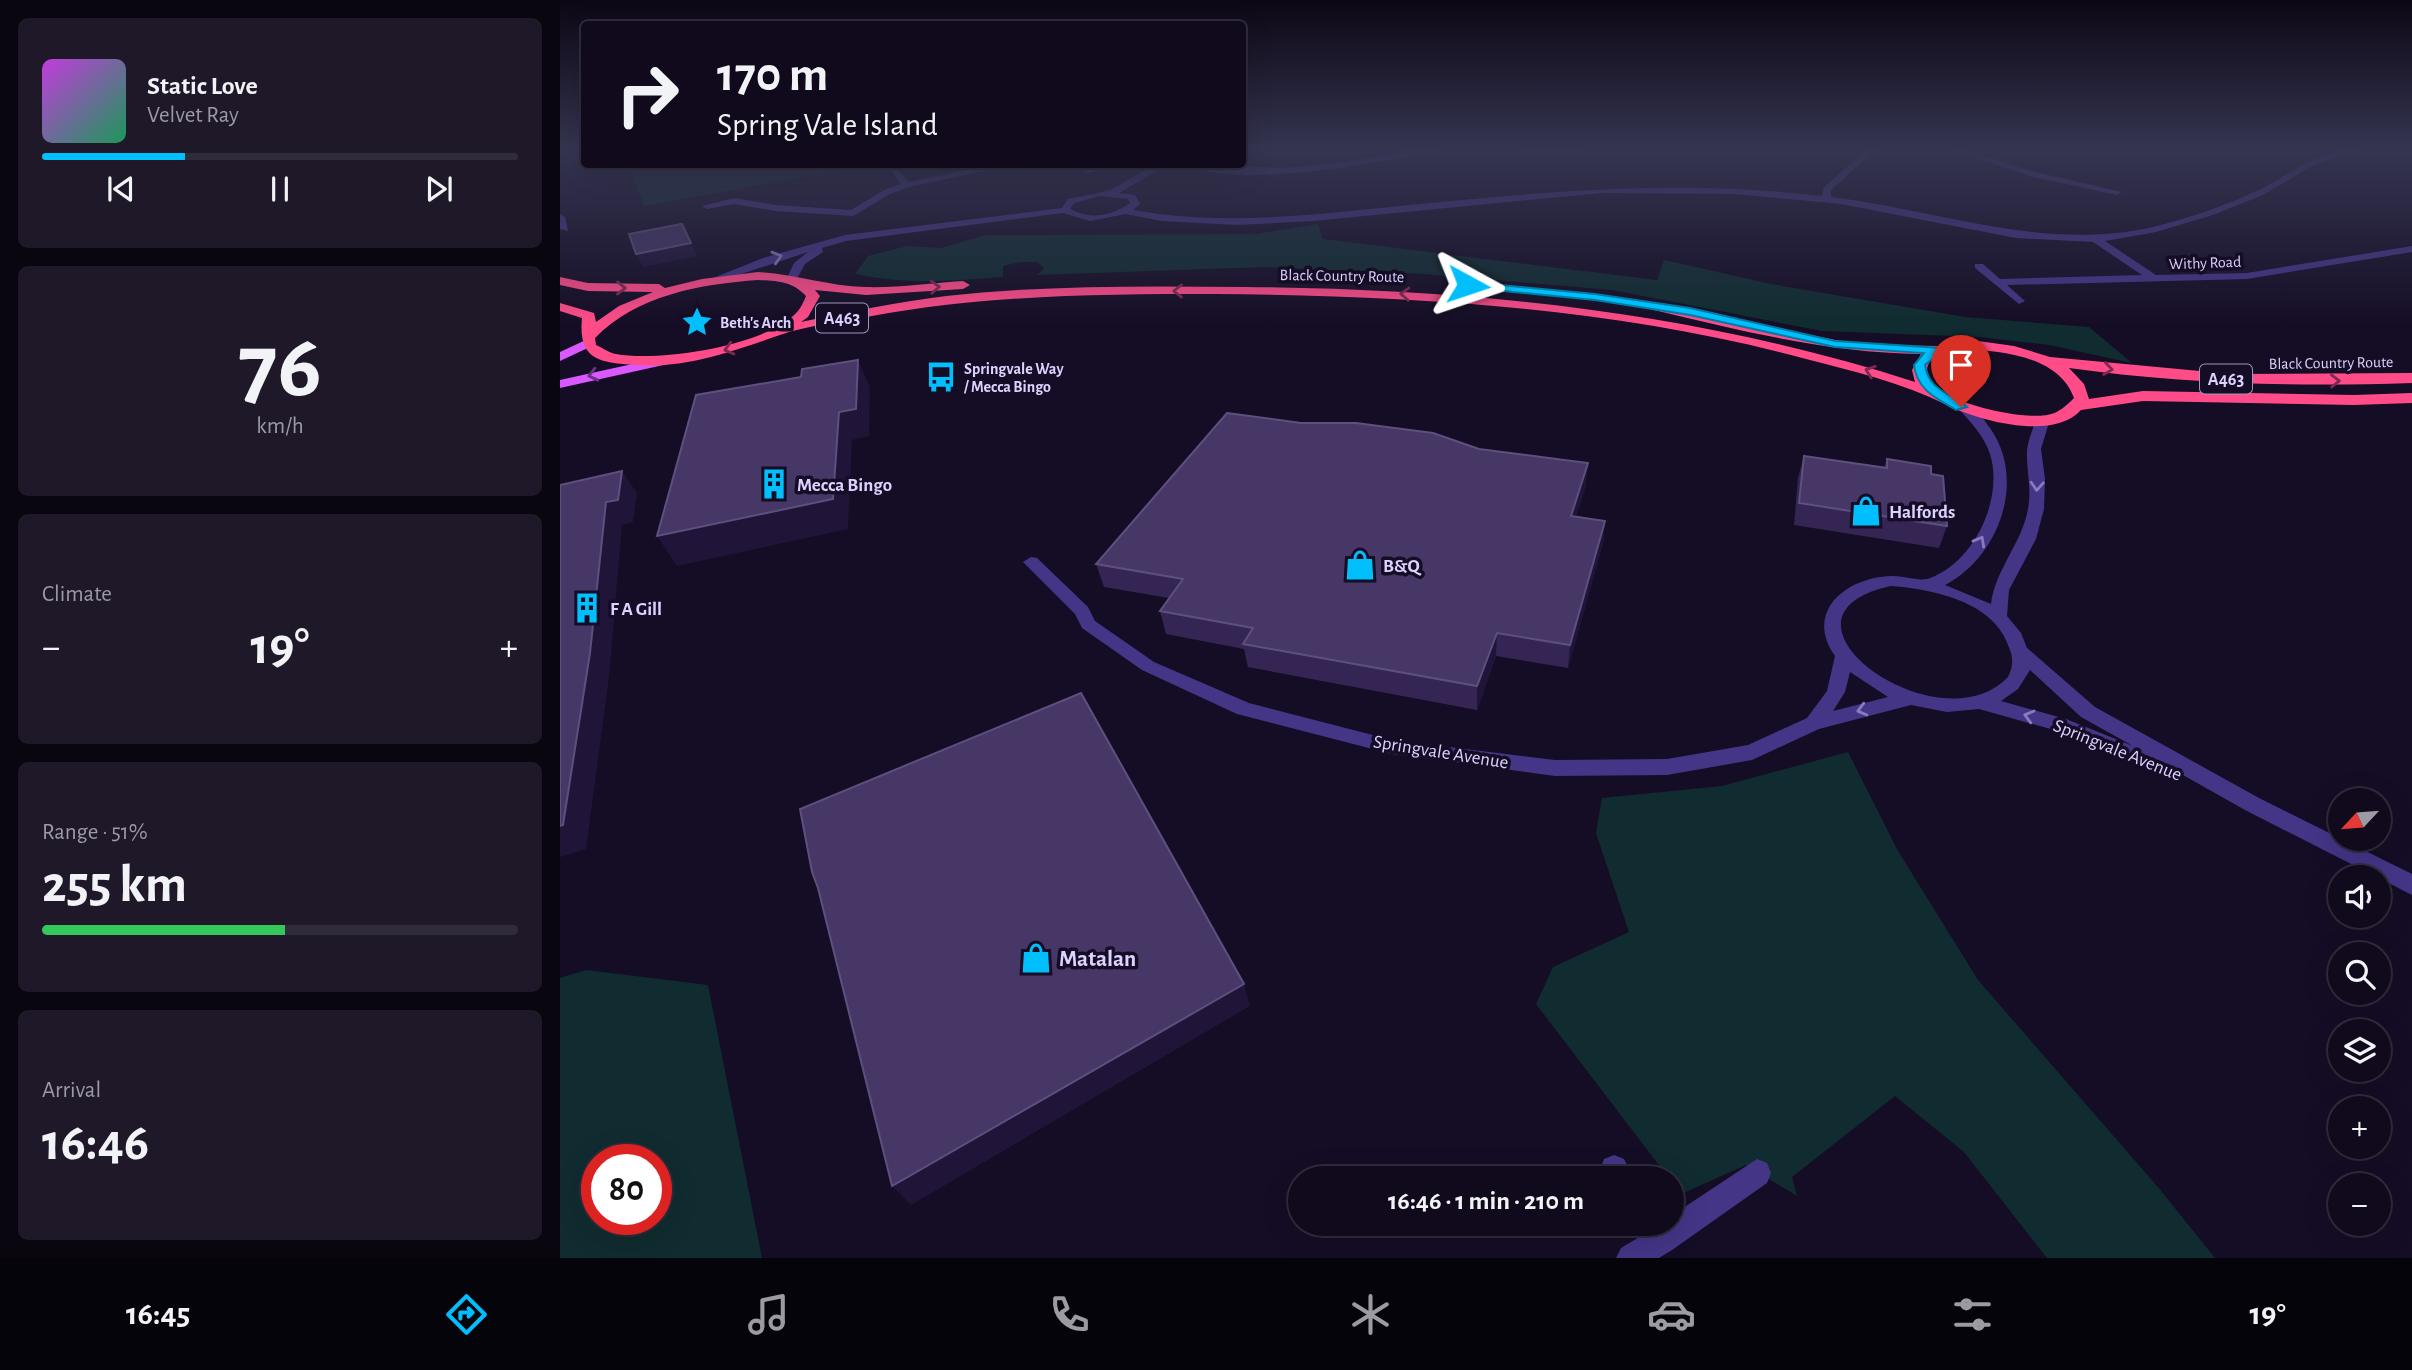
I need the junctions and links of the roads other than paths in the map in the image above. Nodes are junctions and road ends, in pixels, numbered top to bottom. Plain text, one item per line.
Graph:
1 (765, 207) edge
2 (863, 207) edge
3 (1066, 207) edge
4 (1129, 207) edge
5 (1428, 207) edge
6 (1881, 207) edge
7 (2223, 207) edge
8 (1065, 210) junction
9 (1125, 211) junction
10 (853, 213) junction
11 (930, 215) dead end
12 (945, 215) dead end
13 (560, 217) edge
14 (901, 219) dead end
15 (565, 229) dead end
16 (862, 235) junction
17 (2096, 239) junction
18 (2412, 249) edge
19 (1979, 266) dead end
20 (2155, 279) junction
21 (713, 280) junction
22 (791, 280) junction
23 (560, 281) edge
24 (1998, 282) junction
25 (805, 285) junction
26 (682, 287) junction
27 (1557, 293) dead end
28 (2019, 301) dead end
29 (1650, 305) dead end
30 (560, 307) edge
31 (781, 330) junction
32 (588, 339) junction
33 (1937, 351) junction
34 (560, 357) edge
35 (674, 359) junction
36 (2041, 359) junction
37 (2412, 378) edge
38 (560, 384) edge
39 (1935, 393) junction
40 (2412, 397) edge
41 (2079, 405) junction
42 (1967, 410) junction
43 (2043, 419) junction
44 (1031, 562) dead end
45 (1930, 585) junction
46 (1998, 618) junction
47 (2021, 652) junction
48 (1844, 656) junction
49 (1910, 698) junction
50 (1982, 703) junction
51 (1814, 723) junction
52 (2252, 804) junction
53 (2412, 885) edge
54 (1757, 1173) dead end
55 (1684, 1216) edge
56 (1652, 1236) edge
57 (1631, 1258) edge

1 - 10 street
2 - 10 street
3 - 8 street
4 - 9 street
5 - 9 street
6 - 17 street
7 - 17 street
8 - 9 street
8 - 16 street
10 - 14 street
11 - 12 street
13 - 15 street
21 -> 16 street
16 - 22 street
17 - 20 street
18 - 20 street, Withy Road
19 - 24 street
20 - 24 street, Withy Road
21 - 22 highway, A463
21 - 26 highway, A463
22 - 25 highway, A463
23 -> 26 highway, A463
24 - 28 street
25 -> 27 highway, Black Country Route / A463
25 - 31 highway, A463
26 - 32 highway, A463
29 - 33 highway, A463
30 - 32 highway
31 -> 35 highway, A463
39 -> 31 highway, Black Country Route / A463
32 - 34 main road
32 - 35 highway, A463
33 - 36 highway, A463
33 - 39 highway
35 -> 38 main road
36 -> 37 highway, Black Country Route / A463
36 - 41 highway, A463
39 - 42 highway, A463
40 - 41 highway, Black Country Route / A463
41 - 43 highway, A463
42 - 43 highway, A463
45 -> 42 street
43 -> 46 street
44 - 51 street, Springvale Avenue
45 - 46 street
45 - 48 street
46 - 47 street
47 - 50 street
47 - 52 street, Springvale Avenue
48 - 49 street
48 - 51 street, Springvale Avenue
49 - 50 street
49 -> 51 street, Springvale Avenue
52 -> 50 street, Springvale Avenue
52 - 53 street, Springvale Avenue
54 - 55 street
56 - 57 street

